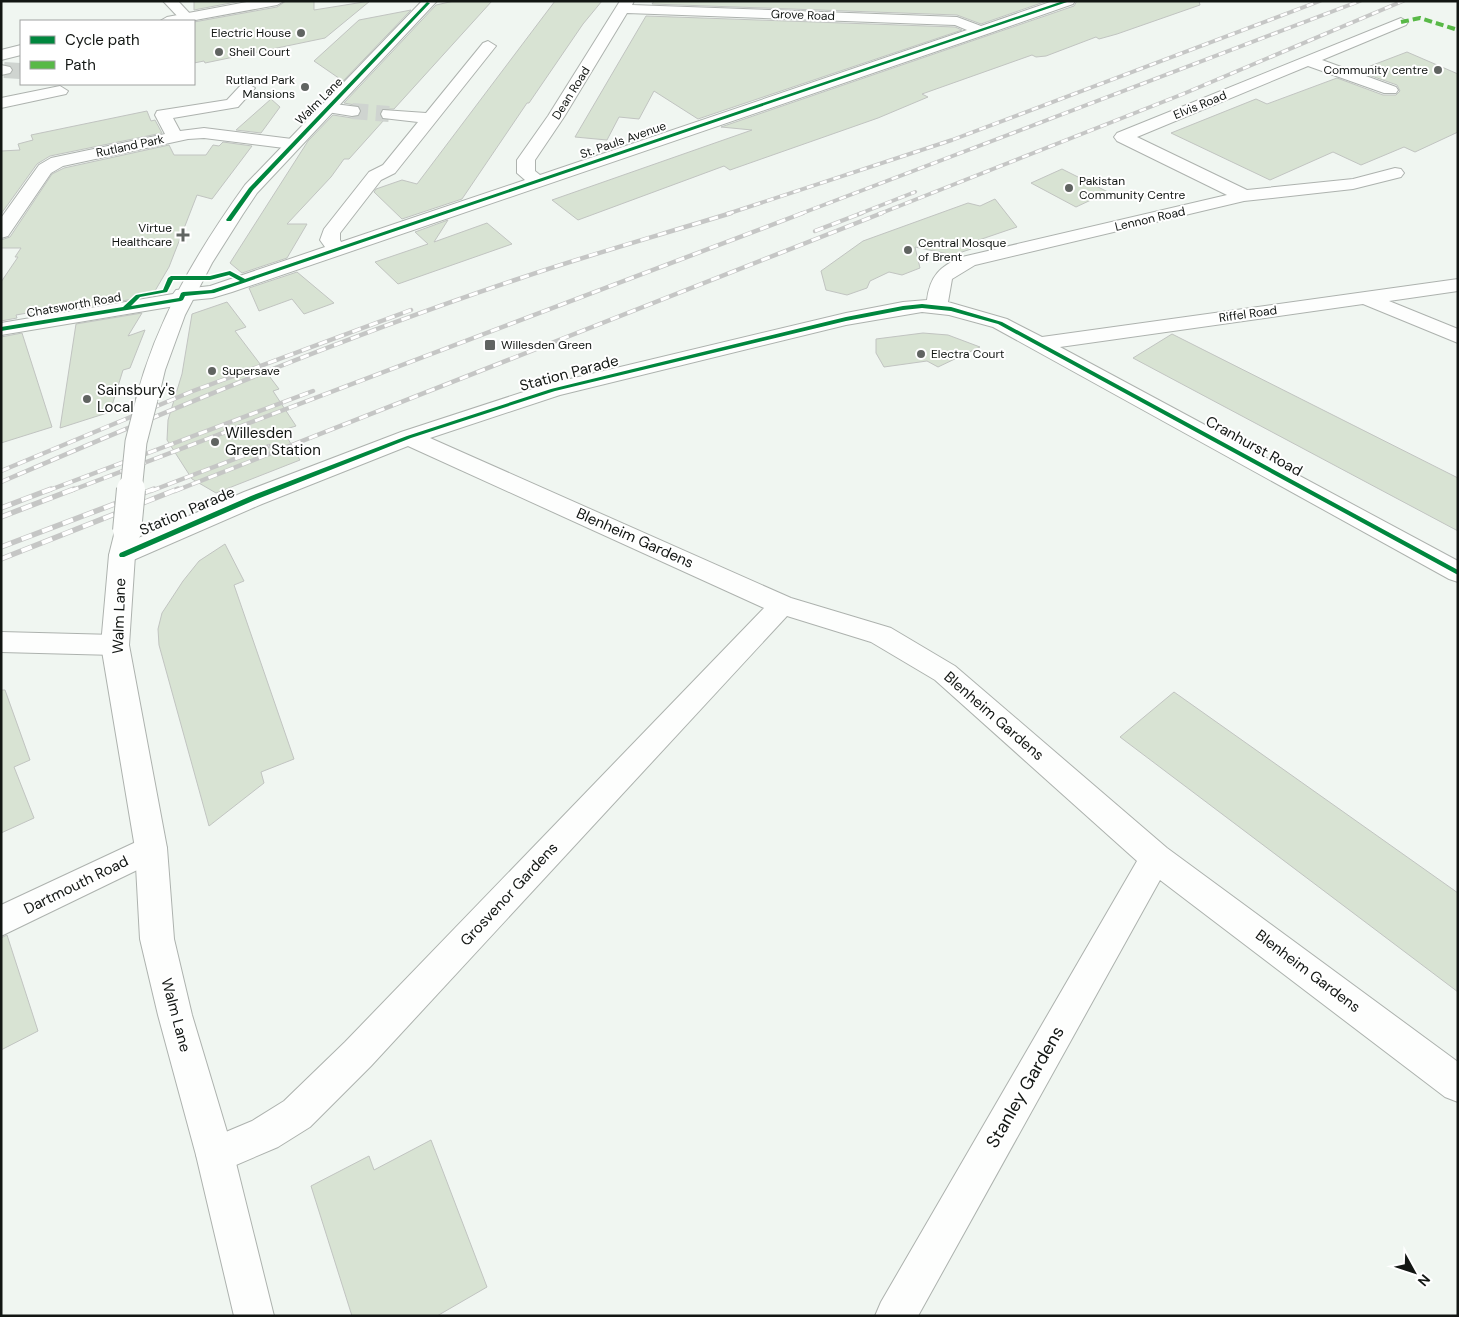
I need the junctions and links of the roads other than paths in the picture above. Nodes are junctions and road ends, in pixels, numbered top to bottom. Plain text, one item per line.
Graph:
1 (170, 1) edge
2 (277, 1) edge
3 (1068, 1) edge
4 (428, 2) edge
5 (625, 5) edge
6 (187, 18) junction
7 (174, 20) edge
8 (1401, 22) dead end
9 (982, 31) junction
10 (488, 46) dead end
11 (20, 51) edge
12 (1309, 61) junction
13 (2, 65) edge
14 (247, 88) dead end
15 (1390, 90) dead end
16 (60, 91) dead end
17 (1, 103) edge
18 (328, 108) junction
19 (352, 110) tunnel mouth
20 (390, 114) tunnel mouth
21 (430, 118) junction
22 (174, 136) junction
23 (292, 144) junction
24 (1395, 173) dead end
25 (538, 181) junction
26 (1244, 196) junction
27 (1, 232) edge
28 (336, 250) junction
29 (1458, 285) edge
30 (182, 297) junction
31 (1363, 298) junction
32 (937, 307) junction
33 (1, 329) edge
34 (1458, 337) edge
35 (1038, 344) junction
36 (409, 437) junction
37 (124, 543) junction
38 (1458, 573) edge
39 (782, 605) junction
40 (1, 642) edge
41 (115, 645) junction
42 (151, 848) junction
43 (1156, 858) junction
44 (1, 921) edge
45 (1458, 1084) edge
46 (215, 1155) junction
47 (254, 1316) edge
48 (895, 1316) edge

1 - 6 street
2 - 6 street
3 - 9 street, St. Pauls Avenue
4 - 18 street, Walm Lane
5 - 9 street, Grove Road
5 - 25 street, Dean Road
6 - 7 street
8 - 12 street, Elvis Road
9 - 25 street, St. Pauls Avenue
10 - 21 street
11 - 13 street
12 - 15 street
12 - 26 street, Elvis Road
14 - 22 street
16 - 17 street
18 - 19 street
18 - 23 street, Walm Lane
20 - 21 street
21 - 28 street
22 - 23 street, Rutland Park
22 - 27 street, Rutland Park
23 - 30 street, Walm Lane
24 - 26 street, Lennon Road
25 - 28 street, St. Pauls Avenue
26 - 32 street, Lennon Road
28 - 30 street, St. Pauls Avenue
29 - 31 street, Riffel Road
30 - 33 street, Chatsworth Road
30 - 37 street, Walm Lane, bridge
31 - 34 street
31 - 35 street, Riffel Road
32 - 35 street, Station Parade
32 - 36 street, Station Parade
35 - 38 street, Cranhurst Road
36 - 37 street, Station Parade
36 - 39 street, Blenheim Gardens
37 - 41 street, Walm Lane
39 - 43 street, Blenheim Gardens
39 - 46 street, Grosvenor Gardens
40 - 41 street
41 - 42 street, Walm Lane
42 - 44 street, Dartmouth Road
42 - 46 street, Walm Lane
43 - 45 street, Blenheim Gardens
43 - 48 street, Stanley Gardens
46 - 47 street, Walm Lane

